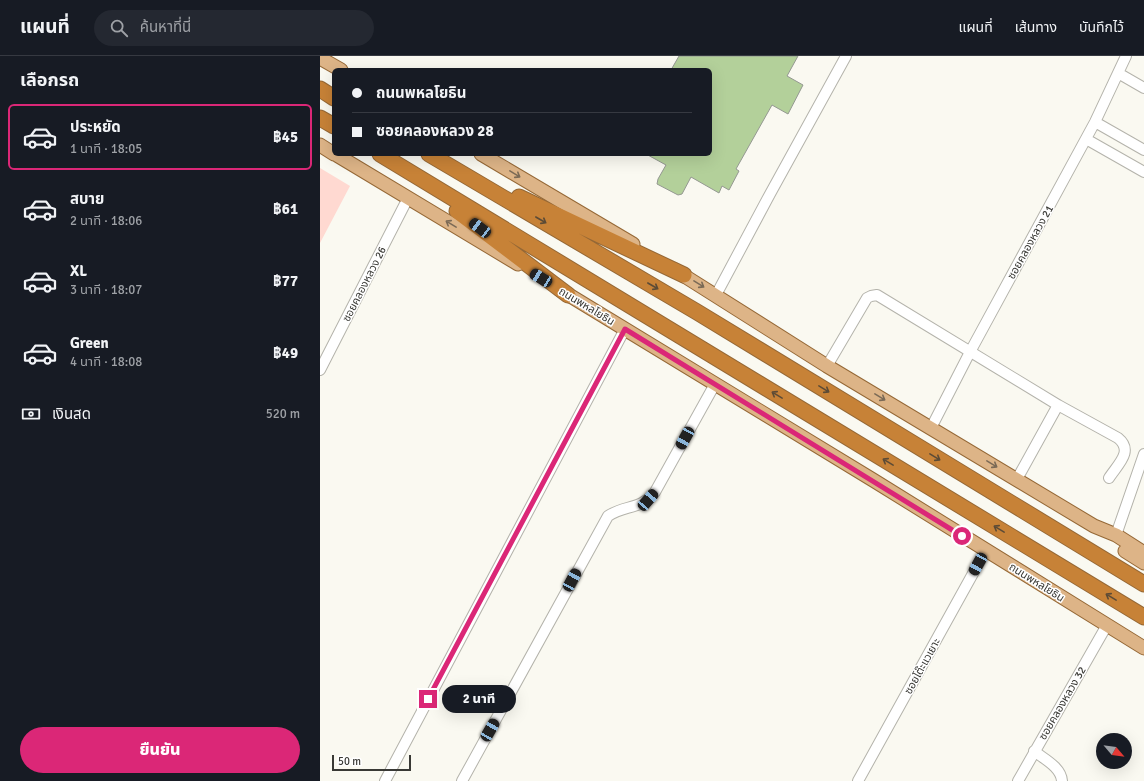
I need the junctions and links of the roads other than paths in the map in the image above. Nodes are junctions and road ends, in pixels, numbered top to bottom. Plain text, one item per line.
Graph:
1 (846, 56) edge
2 (1126, 56) edge
3 (320, 58) edge
4 (338, 68) edge
5 (1118, 73) junction
6 (1144, 88) edge
7 (320, 89) edge
8 (332, 97) edge
9 (320, 118) edge
10 (1095, 122) junction
11 (332, 125) edge
12 (1086, 138) junction
13 (320, 145) edge
14 (1144, 150) edge
15 (332, 153) edge
16 (337, 156) edge
17 (432, 156) edge
18 (485, 156) edge
19 (385, 157) edge
20 (1144, 172) edge
21 (408, 198) junction
22 (684, 275) junction
23 (568, 295) junction
24 (716, 295) junction
25 (625, 329) junction
26 (970, 352) junction
27 (827, 366) junction
28 (320, 370) edge
29 (715, 384) junction
30 (1058, 405) junction
31 (931, 428) junction
32 (1144, 454) edge
33 (1109, 478) dead end
34 (1017, 479) junction
35 (1094, 526) junction
36 (1116, 535) junction
37 (986, 550) junction
38 (1144, 553) edge
39 (1144, 563) edge
40 (1144, 584) edge
41 (1144, 617) edge
42 (1107, 625) junction
43 (1144, 648) edge
44 (1034, 751) junction
45 (385, 781) edge
46 (462, 781) edge
47 (858, 781) edge
48 (1018, 781) edge
49 (1062, 781) edge

1 - 24 street
2 - 5 street, ซอยคลองหลวง 21
3 - 4 main road
5 - 6 street
5 - 10 street, ซอยคลองหลวง 21
7 - 8 highway
9 - 11 highway
10 - 12 street, ซอยคลองหลวง 21
10 - 14 street
12 - 20 street
12 - 26 street, ซอยคลองหลวง 21
13 - 15 main road, ถนนพหลโยธิน
16 - 21 main road, ถนนพหลโยธิน
17 - 22 highway
17 -> 40 highway
18 -> 22 main road
19 - 23 highway
41 -> 19 highway, ถนนพหลโยธิน
23 -> 21 main road, ถนนพหลโยธิน
21 - 28 street, ซอยคลองหลวง 26
22 -> 24 main road
23 - 25 main road, ถนนพหลโยธิน
24 - 27 main road
25 - 29 main road, ถนนพหลโยธิน
25 - 45 street
26 - 27 street
26 - 30 street
26 - 31 street, ซอยคลองหลวง 21
27 -> 31 main road
29 - 37 main road, ถนนพหลโยธิน
29 - 46 street
30 - 33 street
30 - 34 street
31 -> 34 main road
32 - 36 street
34 - 35 main road
35 - 36 main road
35 - 39 main road
36 - 38 main road
37 - 42 main road, ถนนพหลโยธิน
37 - 47 street, ซอยโต๊ะแวเยาะ
42 - 43 main road, ถนนพหลโยธิน
42 - 44 street, ซอยคลองหลวง 32
44 - 48 street, ซอยคลองหลวง 32
44 - 49 street

